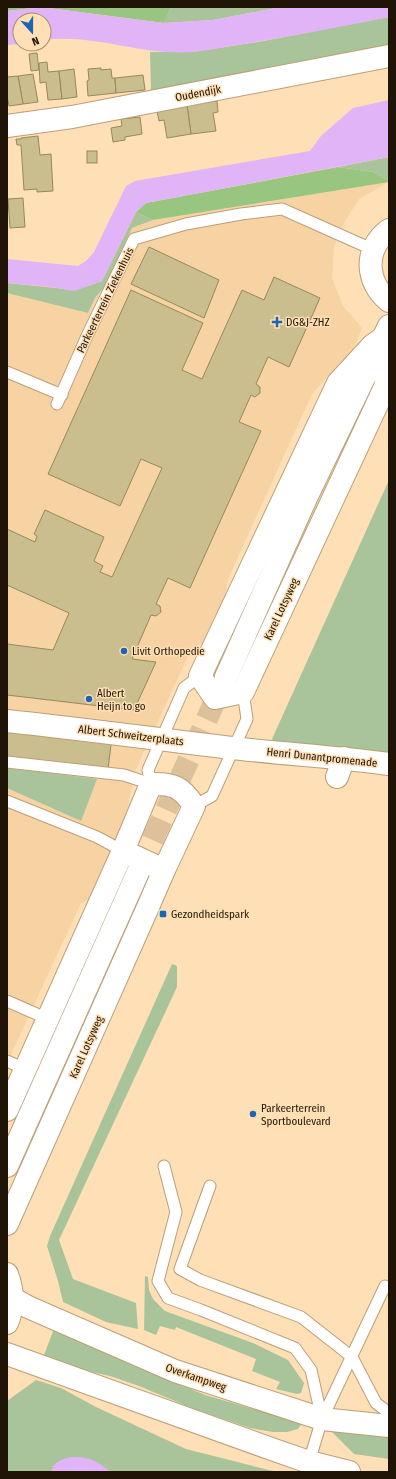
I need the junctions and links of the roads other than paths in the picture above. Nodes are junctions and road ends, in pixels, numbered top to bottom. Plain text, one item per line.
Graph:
1 (389, 56) edge
2 (7, 126) edge
3 (389, 230) edge
4 (374, 250) junction
5 (389, 302) edge
6 (386, 332) edge
7 (7, 372) edge
8 (200, 676) junction
9 (226, 677) tunnel mouth
10 (243, 692) junction
11 (7, 721) edge
12 (161, 739) junction
13 (245, 749) junction
14 (7, 762) edge
15 (389, 764) edge
16 (151, 784) junction
17 (7, 801) edge
18 (194, 806) junction
19 (123, 851) junction
20 (140, 870) tunnel mouth
21 (164, 870) junction
22 (7, 1002) edge
23 (48, 1019) junction
24 (16, 1065) edge
25 (7, 1110) edge
26 (7, 1166) edge
27 (164, 1166) dead end
28 (210, 1186) dead end
29 (7, 1224) edge
30 (7, 1274) edge
31 (385, 1286) dead end
32 (12, 1298) junction
33 (7, 1323) edge
34 (7, 1354) edge
35 (352, 1357) junction
36 (389, 1413) edge
37 (322, 1419) junction
38 (389, 1426) edge
39 (309, 1462) junction
40 (349, 1472) edge

1 - 2 street, Oudendijk
3 - 4 street
4 - 5 street
4 - 7 lane, Parkeerterrein Ziekenhuis
6 - 8 street
6 - 9 street, Karel Lotsyweg
6 - 10 street, Karel Lotsyweg
8 - 10 street
8 - 12 lane
10 - 13 lane
11 - 12 street, Albert Schweitzerplaats
12 - 13 street, Albert Schweitzerplaats
12 - 16 lane
13 - 15 street, Henri Dunantpromenade
13 - 18 lane
14 - 16 lane
16 - 18 street
16 - 19 street
17 - 19 lane
18 - 21 street, Karel Lotsyweg
19 - 21 street
19 - 23 street
20 - 26 street
21 - 29 street, Karel Lotsyweg
22 - 23 lane
23 - 24 street
24 - 25 street
27 - 37 lane
28 - 35 lane
30 - 32 street
31 - 35 lane
32 - 33 street
32 - 37 street, Overkampweg
34 - 39 street
35 - 36 lane
35 - 37 lane
37 - 38 street, Overkampweg
37 - 39 lane
39 - 40 street

